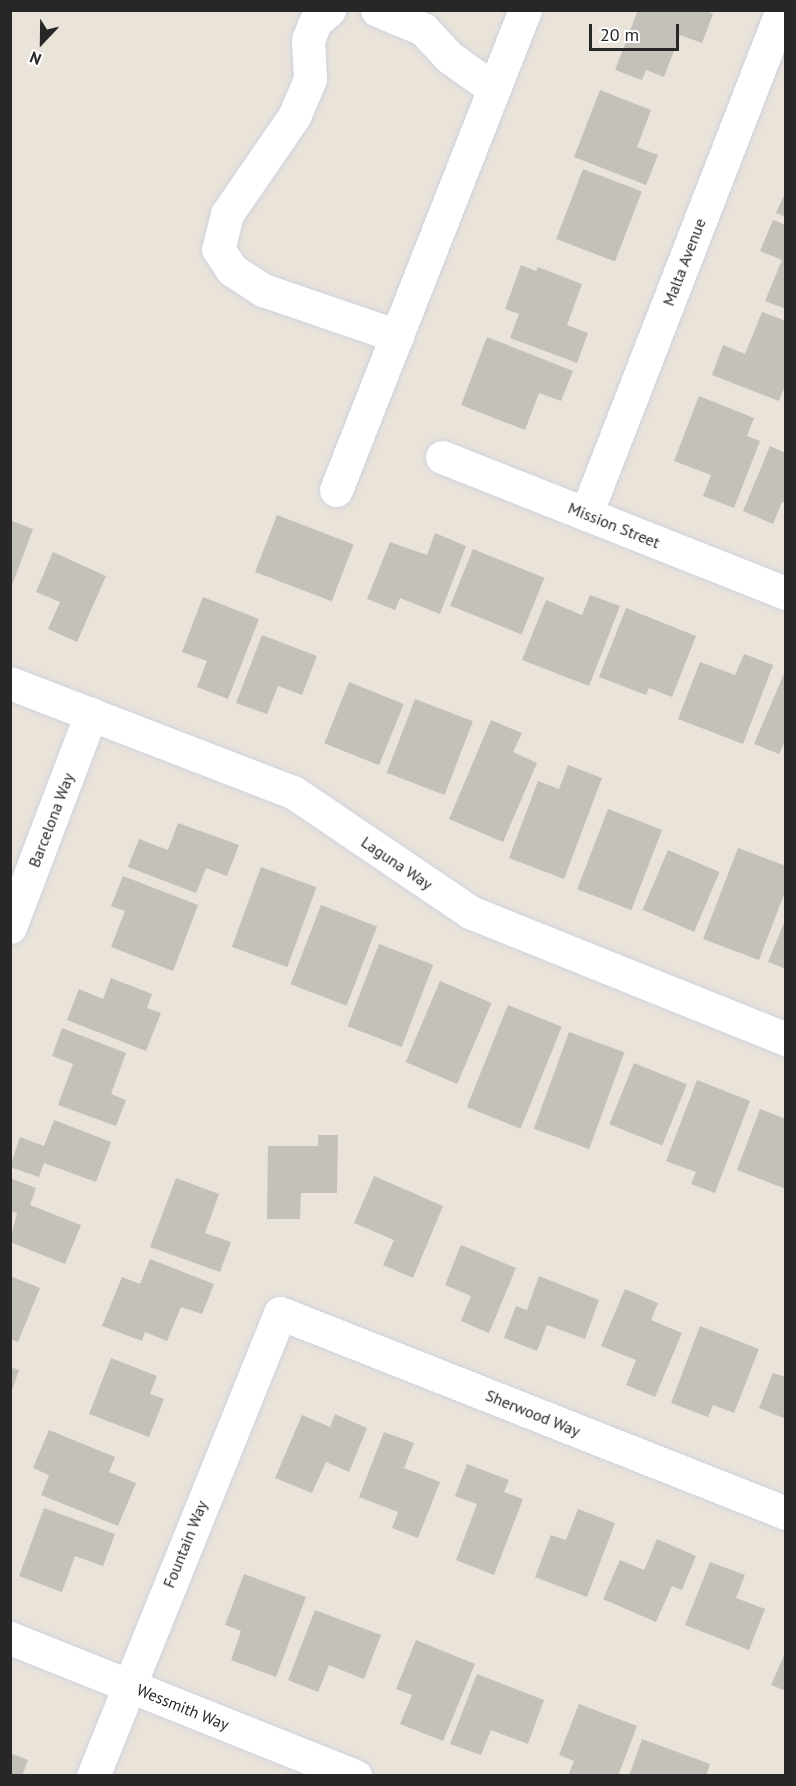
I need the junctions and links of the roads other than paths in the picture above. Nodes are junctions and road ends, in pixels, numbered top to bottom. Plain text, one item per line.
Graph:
1 (329, 10) edge
2 (377, 10) edge
3 (525, 10) edge
4 (783, 10) edge
5 (494, 89) junction
6 (397, 336) junction
7 (442, 457) dead end
8 (336, 490) dead end
9 (586, 514) junction
10 (786, 593) edge
11 (10, 683) edge
12 (91, 714) junction
13 (10, 927) edge
14 (786, 1039) edge
15 (280, 1313) joint
16 (786, 1513) edge
17 (10, 1638) edge
18 (127, 1685) junction
19 (93, 1776) edge
20 (355, 1776) edge

1 - 6 street
2 - 5 street
3 - 5 street
4 - 9 street, Malta Avenue
5 - 6 street
6 - 8 street
7 - 9 street, Mission Street
9 - 10 street, Mission Street
11 - 12 street, Laguna Way
12 - 13 street, Barcelona Way
12 - 14 street, Laguna Way
15 - 16 street, Sherwood Way
15 - 18 street, Fountain Way
17 - 18 street, Wessmith Way
18 - 19 street, Fountain Way
18 - 20 street, Wessmith Way

